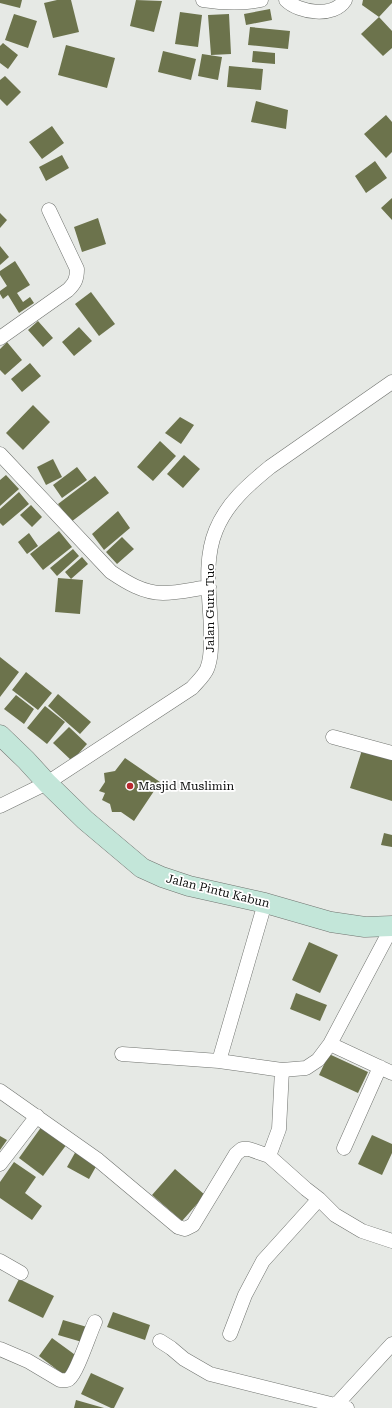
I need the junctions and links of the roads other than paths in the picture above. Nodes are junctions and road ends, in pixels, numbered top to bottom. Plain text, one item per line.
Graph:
1 (202, 0) edge
2 (261, 0) edge
3 (286, 0) edge
4 (345, 0) edge
5 (49, 210) dead end
6 (0, 338) edge
7 (392, 382) edge
8 (0, 454) edge
9 (209, 587) junction
10 (0, 735) edge
11 (333, 737) dead end
12 (392, 753) edge
13 (47, 783) junction
14 (0, 806) edge
15 (265, 903) junction
16 (392, 927) edge
17 (330, 1044) junction
18 (122, 1054) dead end
19 (219, 1061) junction
20 (282, 1070) junction
21 (386, 1070) edge
22 (0, 1091) edge
23 (37, 1116) junction
24 (344, 1148) dead end
25 (269, 1156) junction
26 (0, 1164) edge
27 (319, 1199) junction
28 (392, 1241) edge
29 (0, 1261) edge
30 (21, 1273) dead end
31 (95, 1322) dead end
32 (230, 1334) dead end
33 (160, 1341) dead end
34 (392, 1344) edge
35 (0, 1349) edge
36 (341, 1406) edge

1 - 2 street
3 - 4 street
5 - 6 street
7 - 9 street, Jalan Guru Tuo
8 - 9 street
9 - 13 street, Jalan Guru Tuo
10 - 13 street, Jalan Pintu Kabun
11 - 12 street
13 - 14 street, Jalan Guru Tuo
13 - 15 street, Jalan Pintu Kabun
15 - 16 street, Jalan Pintu Kabun
15 - 19 street
16 - 17 street
17 - 20 street
17 - 21 street
18 - 19 street
19 - 20 street
20 - 25 street
21 - 24 street
22 - 23 street
23 - 25 street
23 - 26 street
25 - 27 street
27 - 28 street
27 - 32 street
29 - 30 street
31 - 35 street
33 - 36 street
34 - 36 street

